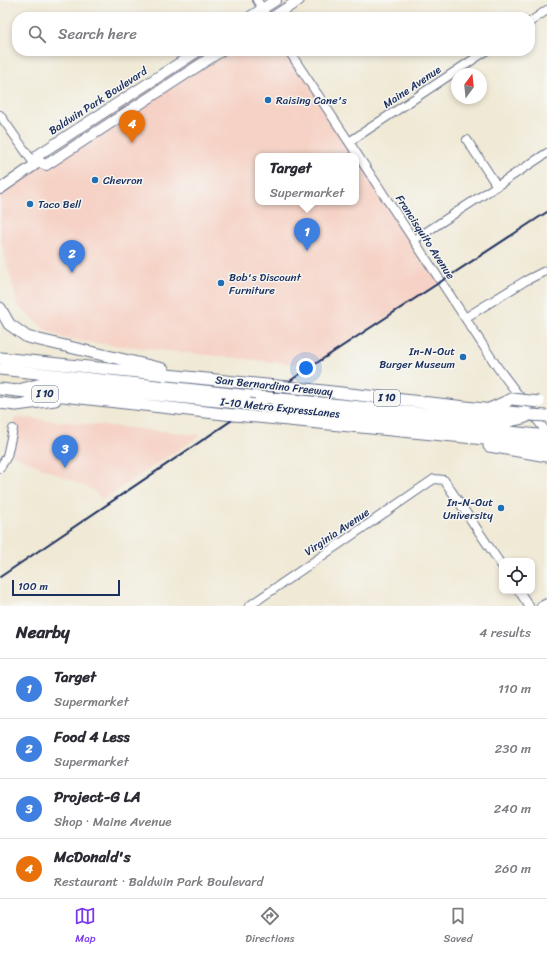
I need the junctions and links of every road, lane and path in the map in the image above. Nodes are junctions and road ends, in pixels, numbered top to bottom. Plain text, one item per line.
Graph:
1 (257, 0) edge
2 (276, 0) edge
3 (298, 0) edge
4 (547, 10) edge
5 (264, 12) edge
6 (266, 12) edge
7 (280, 12) edge
8 (535, 18) edge
9 (190, 56) edge
10 (213, 56) edge
11 (292, 56) edge
12 (478, 56) edge
13 (176, 65) junction
14 (146, 100) junction
15 (0, 115) edge
16 (467, 140) dead end
17 (349, 142) junction
18 (356, 153) edge
19 (547, 153) edge
20 (359, 157) edge
21 (37, 163) junction
22 (497, 186) junction
23 (0, 188) edge
24 (414, 240) junction
25 (547, 270) edge
26 (0, 308) edge
27 (465, 318) junction
28 (0, 358) edge
29 (0, 369) edge
30 (198, 378) junction
31 (0, 389) edge
32 (15, 391) junction
33 (75, 397) junction
34 (260, 401) junction
35 (0, 403) edge
36 (543, 403) edge
37 (486, 410) junction
38 (525, 415) junction
39 (547, 416) edge
40 (13, 429) dead end
41 (547, 433) edge
42 (440, 436) junction
43 (545, 442) edge
44 (547, 456) edge
45 (0, 468) edge
46 (499, 562) edge
47 (520, 594) edge
48 (547, 602) edge
49 (249, 606) edge
50 (529, 606) edge
51 (541, 606) edge

1 - 5 street
2 - 6 main road
3 - 7 main road
4 - 8 street
9 - 13 main road, Baldwin Park Boulevard
10 - 14 main road, Baldwin Park Boulevard
11 - 17 street, Francisquito Avenue
12 - 17 street, Maine Avenue
13 - 14 main road
13 - 21 main road, Baldwin Park Boulevard
14 - 21 main road, Baldwin Park Boulevard
15 - 21 street
16 - 22 street
17 - 18 street, Francisquito Avenue
19 - 22 street
20 - 24 street, Francisquito Avenue
21 - 23 main road, Baldwin Park Boulevard
22 - 24 street
24 - 27 street, Francisquito Avenue
25 - 27 street
26 - 30 highway
27 - 41 street, Francisquito Avenue
28 - 30 highway, San Bernardino Freeway / I 10
29 - 34 highway, I-10 Metro ExpressLanes
30 - 37 highway, San Bernardino Freeway / I 10, bridge
31 - 32 highway, I 10
32 - 33 highway, I 10
32 - 34 highway, I-10 Metro ExpressLanes, bridge
33 - 35 highway
33 - 42 highway, I 10, bridge
34 - 38 highway, I-10 Metro ExpressLanes, bridge
34 - 43 highway, I-10 Metro ExpressLanes
36 - 37 highway, bridge
37 - 38 highway, San Bernardino Freeway / I 10
38 - 39 highway, San Bernardino Freeway / I 10, bridge
40 - 45 street
42 - 43 highway, I 10
42 - 44 highway
46 - 49 street, Virginia Avenue
47 - 50 street
48 - 51 street

